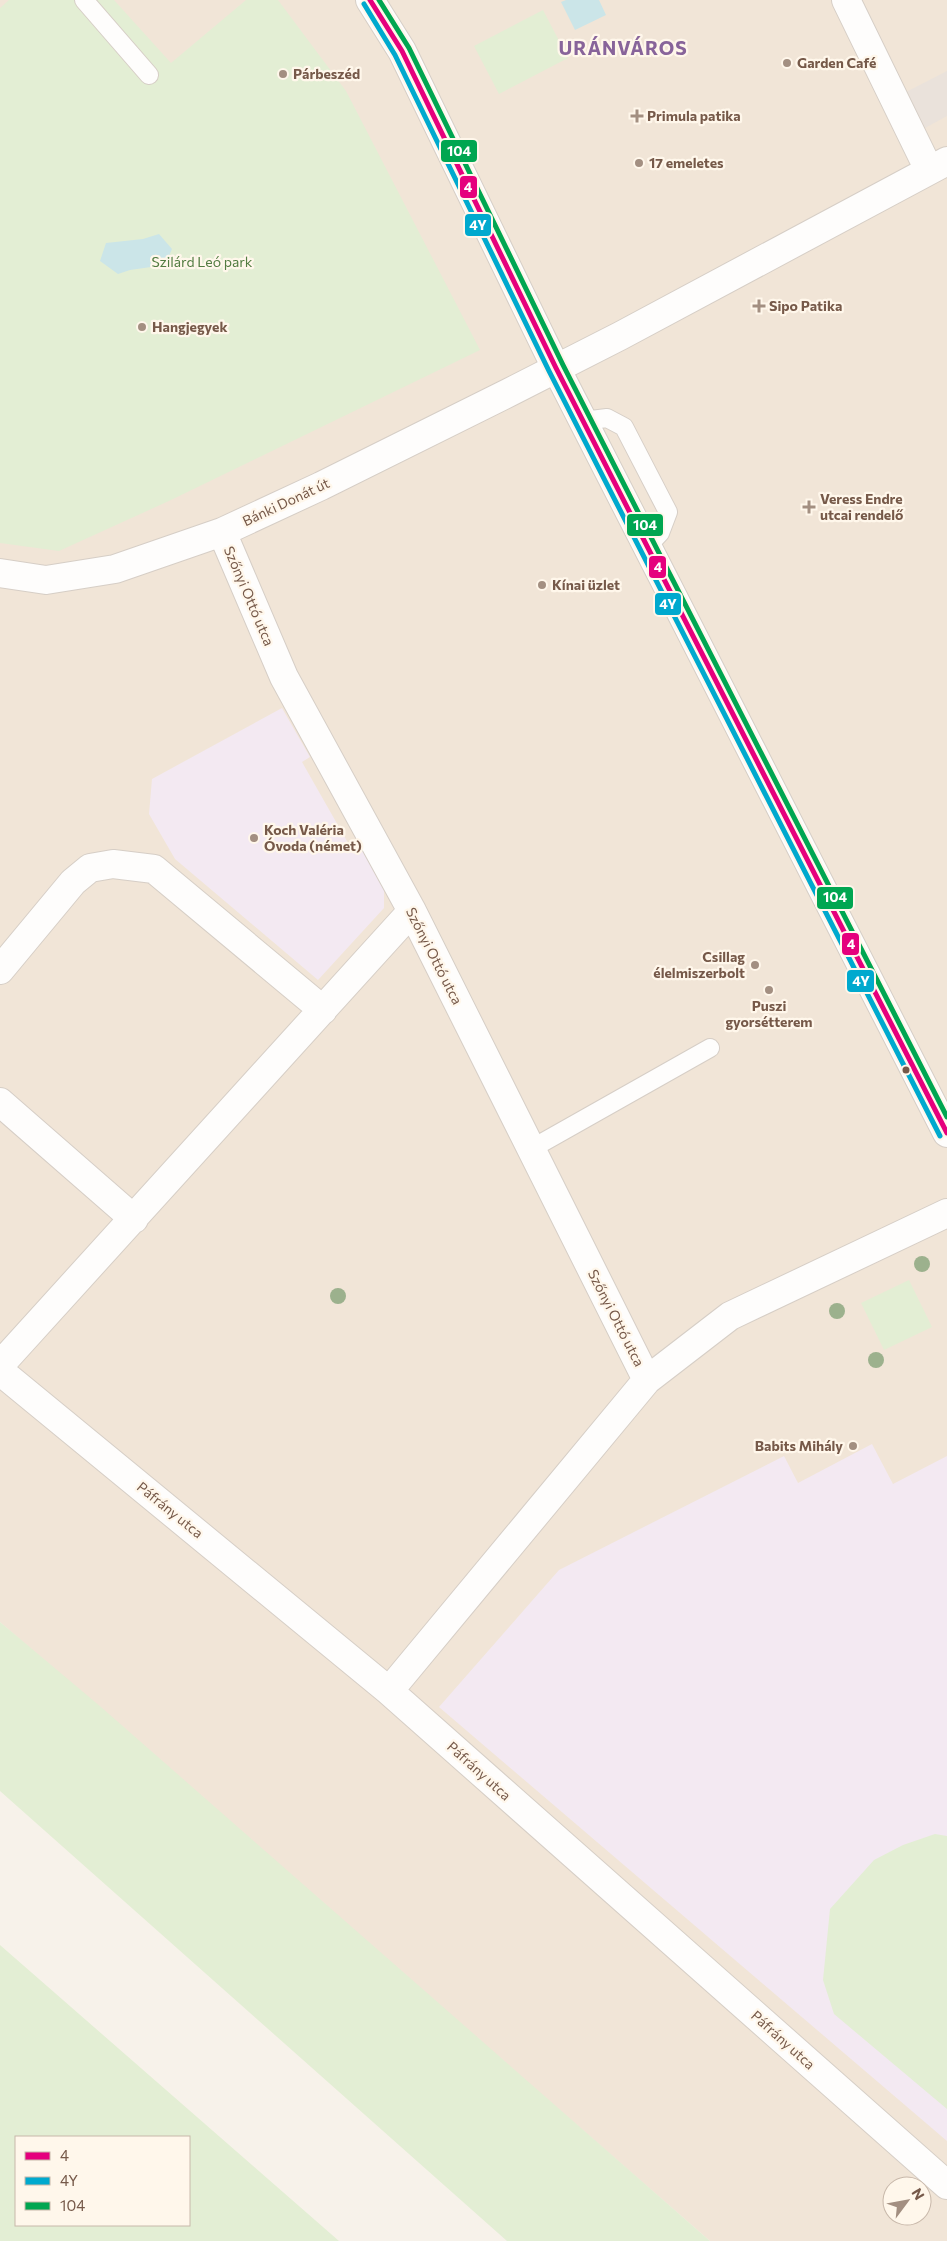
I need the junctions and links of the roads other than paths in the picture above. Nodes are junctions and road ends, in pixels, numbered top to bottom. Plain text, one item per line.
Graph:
1 (84, 0) edge
2 (370, 0) edge
3 (846, 0) edge
4 (149, 75) dead end
5 (938, 166) edge
6 (556, 368) junction
7 (222, 532) junction
8 (0, 573) edge
9 (412, 911) junction
10 (0, 970) edge
11 (322, 1010) junction
12 (710, 1048) dead end
13 (0, 1102) edge
14 (947, 1133) edge
15 (531, 1149) junction
16 (947, 1213) edge
17 (134, 1219) junction
18 (0, 1365) edge
19 (0, 1371) edge
20 (647, 1380) junction
21 (389, 1691) junction
22 (947, 2185) edge

1 - 4 lane
2 - 6 street
3 - 5 street
5 - 6 street, Bánki Donát út
6 - 7 street, Bánki Donát út
6 - 14 street
7 - 8 street, Bánki Donát út
7 - 9 street, Szőnyi Ottó utca
9 - 11 street
9 - 15 street, Szőnyi Ottó utca
10 - 11 street
11 - 17 street
12 - 15 lane
13 - 17 street
15 - 20 street, Szőnyi Ottó utca
16 - 20 street
17 - 18 street
19 - 21 street, Páfrány utca
20 - 21 street
21 - 22 street, Páfrány utca

